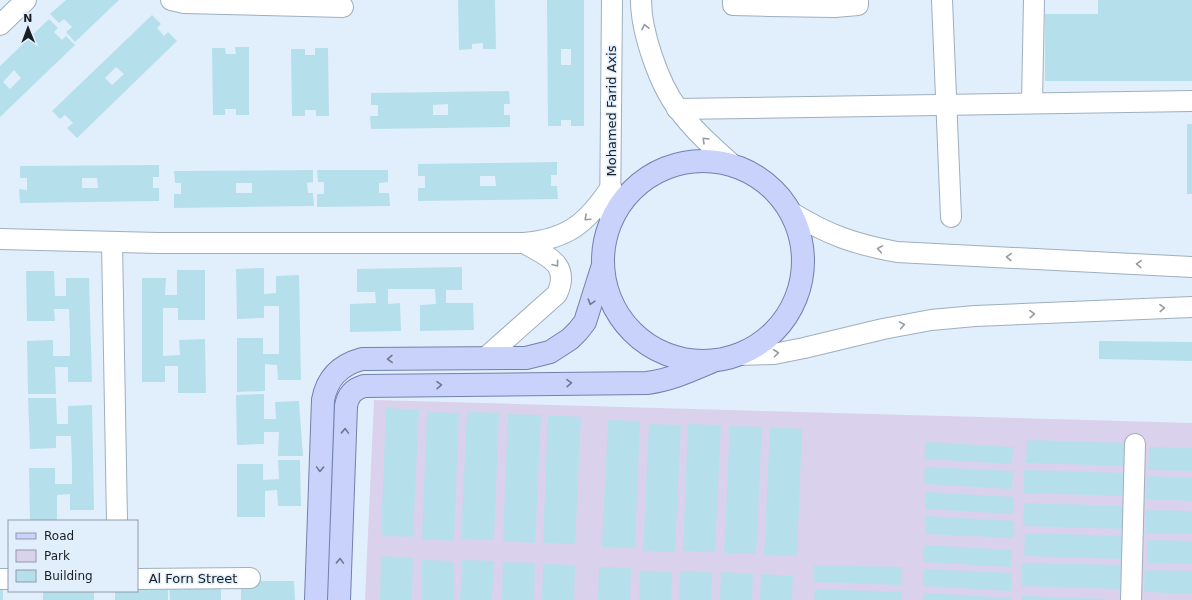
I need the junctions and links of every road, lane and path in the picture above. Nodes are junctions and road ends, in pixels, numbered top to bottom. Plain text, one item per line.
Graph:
1 (26, 0) edge
2 (171, 0) edge
3 (612, 0) edge
4 (641, 0) edge
5 (733, 0) edge
6 (858, 0) edge
7 (942, 0) edge
8 (1034, 0) edge
9 (344, 7) dead end
10 (1, 23) edge
11 (1192, 101) edge
12 (1032, 103) junction
13 (946, 105) junction
14 (677, 109) junction
15 (734, 166) junction
16 (611, 187) junction
17 (791, 212) junction
18 (952, 217) dead end
19 (610, 223) junction
20 (0, 239) edge
21 (112, 242) junction
22 (524, 243) junction
23 (603, 265) junction
24 (1192, 267) edge
25 (1192, 307) edge
26 (737, 355) junction
27 (485, 358) junction
28 (716, 360) junction
29 (1135, 444) dead end
30 (117, 520) edge
31 (250, 578) dead end
32 (138, 579) edge
33 (316, 600) edge
34 (339, 600) edge
35 (1131, 600) edge

1 - 10 street
2 - 9 street
3 - 16 street, Mohamed Farid Axis
14 -> 4 street
5 - 6 street
7 - 13 street
8 - 12 street
11 - 12 street
12 - 13 street
13 - 14 street
13 - 18 street
15 -> 14 street
15 - 17 main road
15 - 19 main road
16 - 19 street, Mohamed Farid Axis
16 -> 22 street
24 -> 17 street
17 - 26 main road
19 - 23 main road
20 - 21 street
21 - 22 street
21 - 30 street
22 -> 27 street
23 -> 27 main road
23 - 28 main road
26 -> 25 street
26 - 28 main road
27 -> 33 main road
34 -> 28 main road
29 - 35 street
31 - 32 street, Al Forn Street

